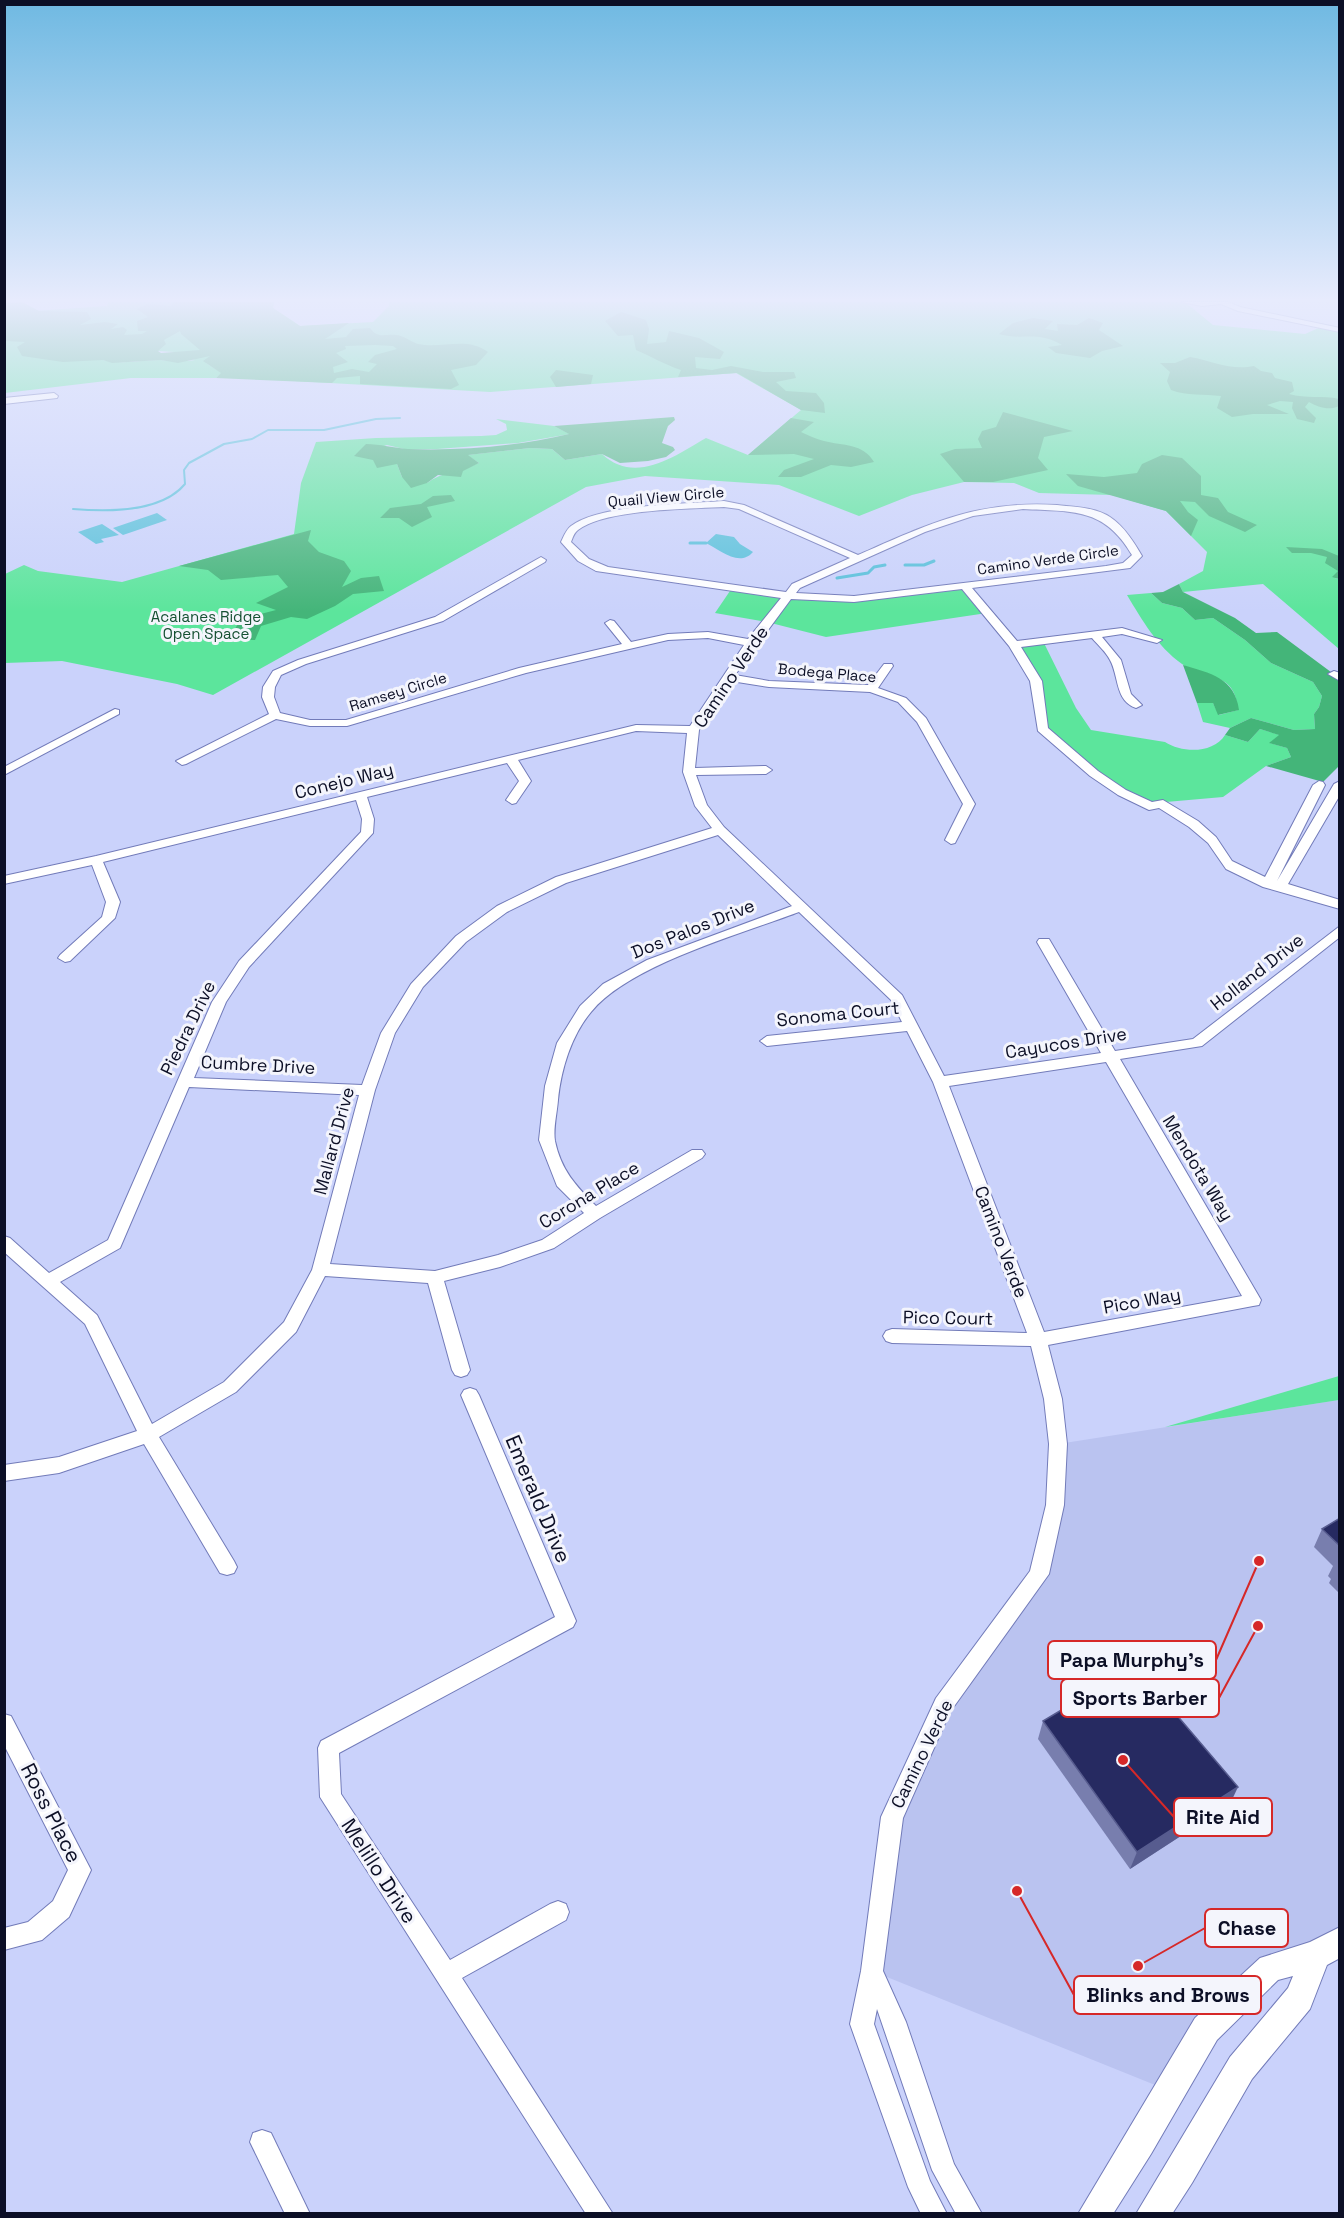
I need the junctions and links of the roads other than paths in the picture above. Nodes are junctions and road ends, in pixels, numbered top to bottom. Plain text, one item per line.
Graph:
1 (857, 558) junction
2 (541, 560) dead end
3 (965, 586) junction
4 (788, 596) junction
5 (610, 623) dead end
6 (1094, 634) junction
7 (1157, 640) dead end
8 (751, 643) junction
9 (628, 645) junction
10 (1014, 645) junction
11 (888, 666) dead end
12 (729, 677) junction
13 (871, 689) junction
14 (1136, 705) dead end
15 (115, 712) dead end
16 (275, 715) junction
17 (693, 730) junction
18 (510, 758) junction
19 (182, 761) dead end
20 (766, 770) dead end
21 (4, 772) edge
22 (689, 772) junction
23 (1340, 784) edge
24 (1318, 785) dead end
25 (360, 795) junction
26 (512, 800) dead end
27 (720, 830) junction
28 (951, 840) dead end
29 (96, 860) junction
30 (4, 880) edge
31 (1274, 885) junction
32 (1340, 905) edge
33 (801, 907) junction
34 (1340, 930) edge
35 (1044, 942) dead end
36 (65, 958) dead end
37 (912, 1026) junction
38 (767, 1041) dead end
39 (1197, 1043) joint
40 (1109, 1056) junction
41 (183, 1082) junction
42 (940, 1082) junction
43 (368, 1090) junction
44 (697, 1154) dead end
45 (594, 1214) junction
46 (4, 1242) edge
47 (320, 1270) junction
48 (435, 1277) junction
49 (50, 1281) junction
50 (1253, 1300) joint
51 (892, 1336) dead end
52 (1038, 1340) junction
53 (461, 1370) dead end
54 (470, 1395) dead end
55 (148, 1436) junction
56 (4, 1473) edge
57 (227, 1566) dead end
58 (566, 1621) joint
59 (4, 1723) edge
60 (558, 1912) dead end
61 (4, 1939) edge
62 (1328, 1948) edge
63 (872, 1971) junction
64 (447, 1974) junction
65 (262, 2142) dead end
66 (298, 2214) edge
67 (600, 2214) edge
68 (935, 2214) edge
69 (969, 2214) edge
70 (1094, 2214) edge
71 (1152, 2214) edge

1 - 3 street, Camino Verde Circle
1 - 4 street, Camino Verde Circle
1 - 4 street, Quail View Circle
2 - 16 street
3 - 4 street, Camino Verde Circle
3 - 10 street
4 - 8 street, Camino Verde
5 - 9 street
6 - 7 street
6 - 10 street
6 - 14 street
8 - 9 street, Ramsey Circle
8 - 12 street, Camino Verde
9 - 16 street, Ramsey Circle
10 - 31 street
11 - 13 street
12 - 13 street, Bodega Place
12 - 17 street, Camino Verde
13 - 28 street, Bodega Place
15 - 21 street
16 - 19 street
17 - 18 street, Conejo Way
17 - 22 street, Camino Verde
18 - 25 street, Conejo Way
18 - 26 street
20 - 22 street
22 - 27 street, Camino Verde
23 - 31 street
24 - 31 street
25 - 29 street, Conejo Way
25 - 41 street, Piedra Drive
27 - 33 street, Camino Verde
27 - 43 street, Mallard Drive
29 - 30 street, Conejo Way
29 - 36 street
31 - 32 street
33 - 37 street, Camino Verde
33 - 45 street, Dos Palos Drive
34 - 39 street, Holland Drive
35 - 40 street, Mendota Way
37 - 38 street, Sonoma Court
37 - 42 street, Camino Verde
39 - 40 street, Cayucos Drive
40 - 42 street, Cayucos Drive
40 - 50 street, Mendota Way
41 - 43 street, Cumbre Drive
41 - 49 street, Piedra Drive
42 - 52 street, Camino Verde
43 - 47 street, Mallard Drive
44 - 45 street, Corona Place
45 - 48 street, Corona Place
46 - 49 street
47 - 48 street, Corona Place
47 - 55 street, Mallard Drive
48 - 53 street
49 - 55 street
50 - 52 street, Pico Way
51 - 52 street, Pico Court
52 - 63 street, Camino Verde
54 - 58 street, Emerald Drive
55 - 56 street, Mallard Drive
55 - 57 street
58 - 64 street, Melillo Drive
59 - 61 street, Ross Place
60 - 64 street
62 - 70 main road
62 - 71 main road
63 - 68 street, Camino Verde
63 - 69 street
64 - 67 street, Melillo Drive
65 - 66 street

